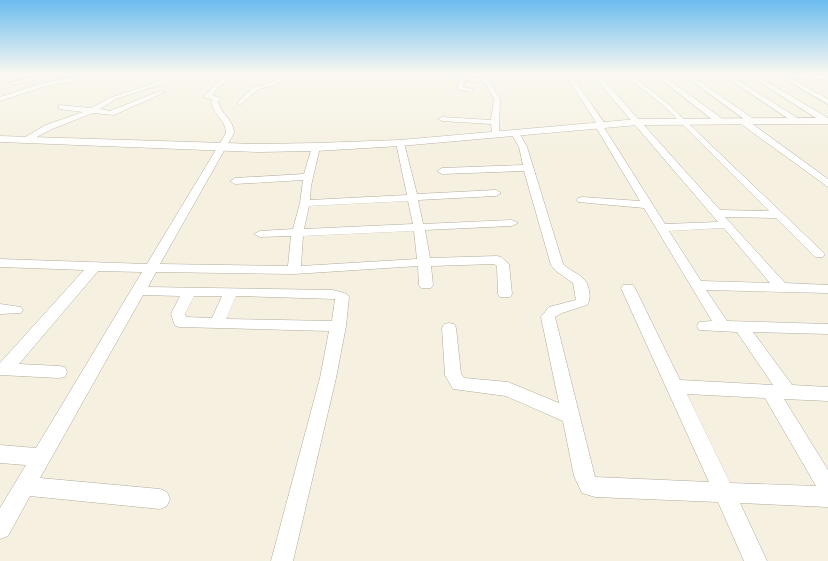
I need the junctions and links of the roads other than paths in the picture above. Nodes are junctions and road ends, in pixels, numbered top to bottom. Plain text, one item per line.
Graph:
1 (110, 100) edge
2 (142, 100) edge
3 (216, 100) edge
4 (243, 100) edge
5 (497, 100) edge
6 (584, 100) edge
7 (618, 100) edge
8 (660, 100) edge
9 (692, 100) edge
10 (720, 100) edge
11 (765, 100) edge
12 (793, 100) edge
13 (240, 103) dead end
14 (62, 107) dead end
15 (92, 110) junction
16 (442, 119) dead end
17 (798, 121) junction
18 (827, 121) edge
19 (495, 122) junction
20 (638, 122) junction
21 (682, 122) junction
22 (721, 122) junction
23 (749, 122) junction
24 (599, 124) junction
25 (515, 133) junction
26 (496, 134) junction
27 (0, 139) edge
28 (24, 140) junction
29 (400, 143) junction
30 (223, 146) junction
31 (316, 147) junction
32 (528, 168) junction
33 (442, 171) dead end
34 (308, 177) junction
35 (235, 181) dead end
36 (828, 184) edge
37 (496, 193) dead end
38 (414, 198) junction
39 (582, 200) dead end
40 (305, 203) junction
41 (648, 205) junction
42 (716, 213) junction
43 (779, 215) junction
44 (512, 223) dead end
45 (725, 225) junction
46 (418, 226) junction
47 (661, 228) junction
48 (260, 234) dead end
49 (297, 234) junction
50 (819, 254) dead end
51 (424, 262) junction
52 (0, 263) edge
53 (94, 267) junction
54 (143, 267) junction
55 (294, 270) junction
56 (426, 285) dead end
57 (697, 285) junction
58 (781, 287) junction
59 (628, 288) dead end
60 (828, 290) edge
61 (138, 291) junction
62 (189, 292) junction
63 (231, 292) junction
64 (505, 294) dead end
65 (0, 309) edge
66 (16, 310) dead end
67 (216, 324) junction
68 (338, 326) junction
69 (704, 326) dead end
70 (722, 326) junction
71 (741, 326) junction
72 (449, 328) dead end
73 (828, 329) edge
74 (2, 369) edge
75 (59, 372) dead end
76 (674, 387) junction
77 (778, 392) junction
78 (828, 394) edge
79 (570, 416) junction
80 (0, 454) edge
81 (32, 456) junction
82 (24, 486) junction
83 (828, 488) edge
84 (725, 491) junction
85 (828, 497) edge
86 (160, 499) dead end
87 (0, 528) edge
88 (282, 561) edge
89 (756, 561) edge

1 - 15 street
2 - 15 street
3 - 30 street
4 - 13 street
5 - 19 street
6 - 24 street
7 - 20 street
8 - 21 street
9 - 22 street
10 - 23 street
11 - 17 street
12 - 18 street
14 - 15 street
15 - 28 street
16 - 19 street
17 - 18 street
17 - 23 street
19 - 26 street
20 - 21 street
20 - 24 street
20 - 42 street
21 - 22 street
21 - 43 street
22 - 23 street
23 - 36 street
24 - 25 street
24 - 41 street
25 - 26 street
25 - 32 street
26 - 29 street
27 - 28 street
28 - 30 street
29 - 31 street
29 - 38 street
30 - 31 street
30 - 54 street
31 - 34 street
32 - 33 street
32 - 79 street
34 - 35 street
34 - 40 street
37 - 38 street
38 - 40 street
38 - 46 street
39 - 41 street
40 - 49 street
41 - 47 street
42 - 43 street
42 - 45 street
43 - 50 street
44 - 46 street
45 - 47 street
45 - 58 street
46 - 49 street
46 - 51 street
47 - 57 street
48 - 49 street
49 - 55 street
51 - 55 street
51 - 56 street
51 - 64 street
52 - 53 street
53 - 54 street
53 - 74 street
54 - 55 street
54 - 61 street
57 - 58 street
57 - 70 street
58 - 60 street
59 - 76 street
61 - 62 street
61 - 81 street
62 - 63 street
62 - 67 street
63 - 67 street
63 - 68 street
65 - 66 street
67 - 68 street
68 - 88 street
69 - 70 street
70 - 71 street
71 - 73 street
71 - 77 street
72 - 79 street
74 - 75 street
76 - 77 street
76 - 84 street
77 - 78 street
77 - 83 street
79 - 84 street
80 - 81 street
81 - 82 street
82 - 86 street
82 - 87 street
84 - 85 street
84 - 89 street

